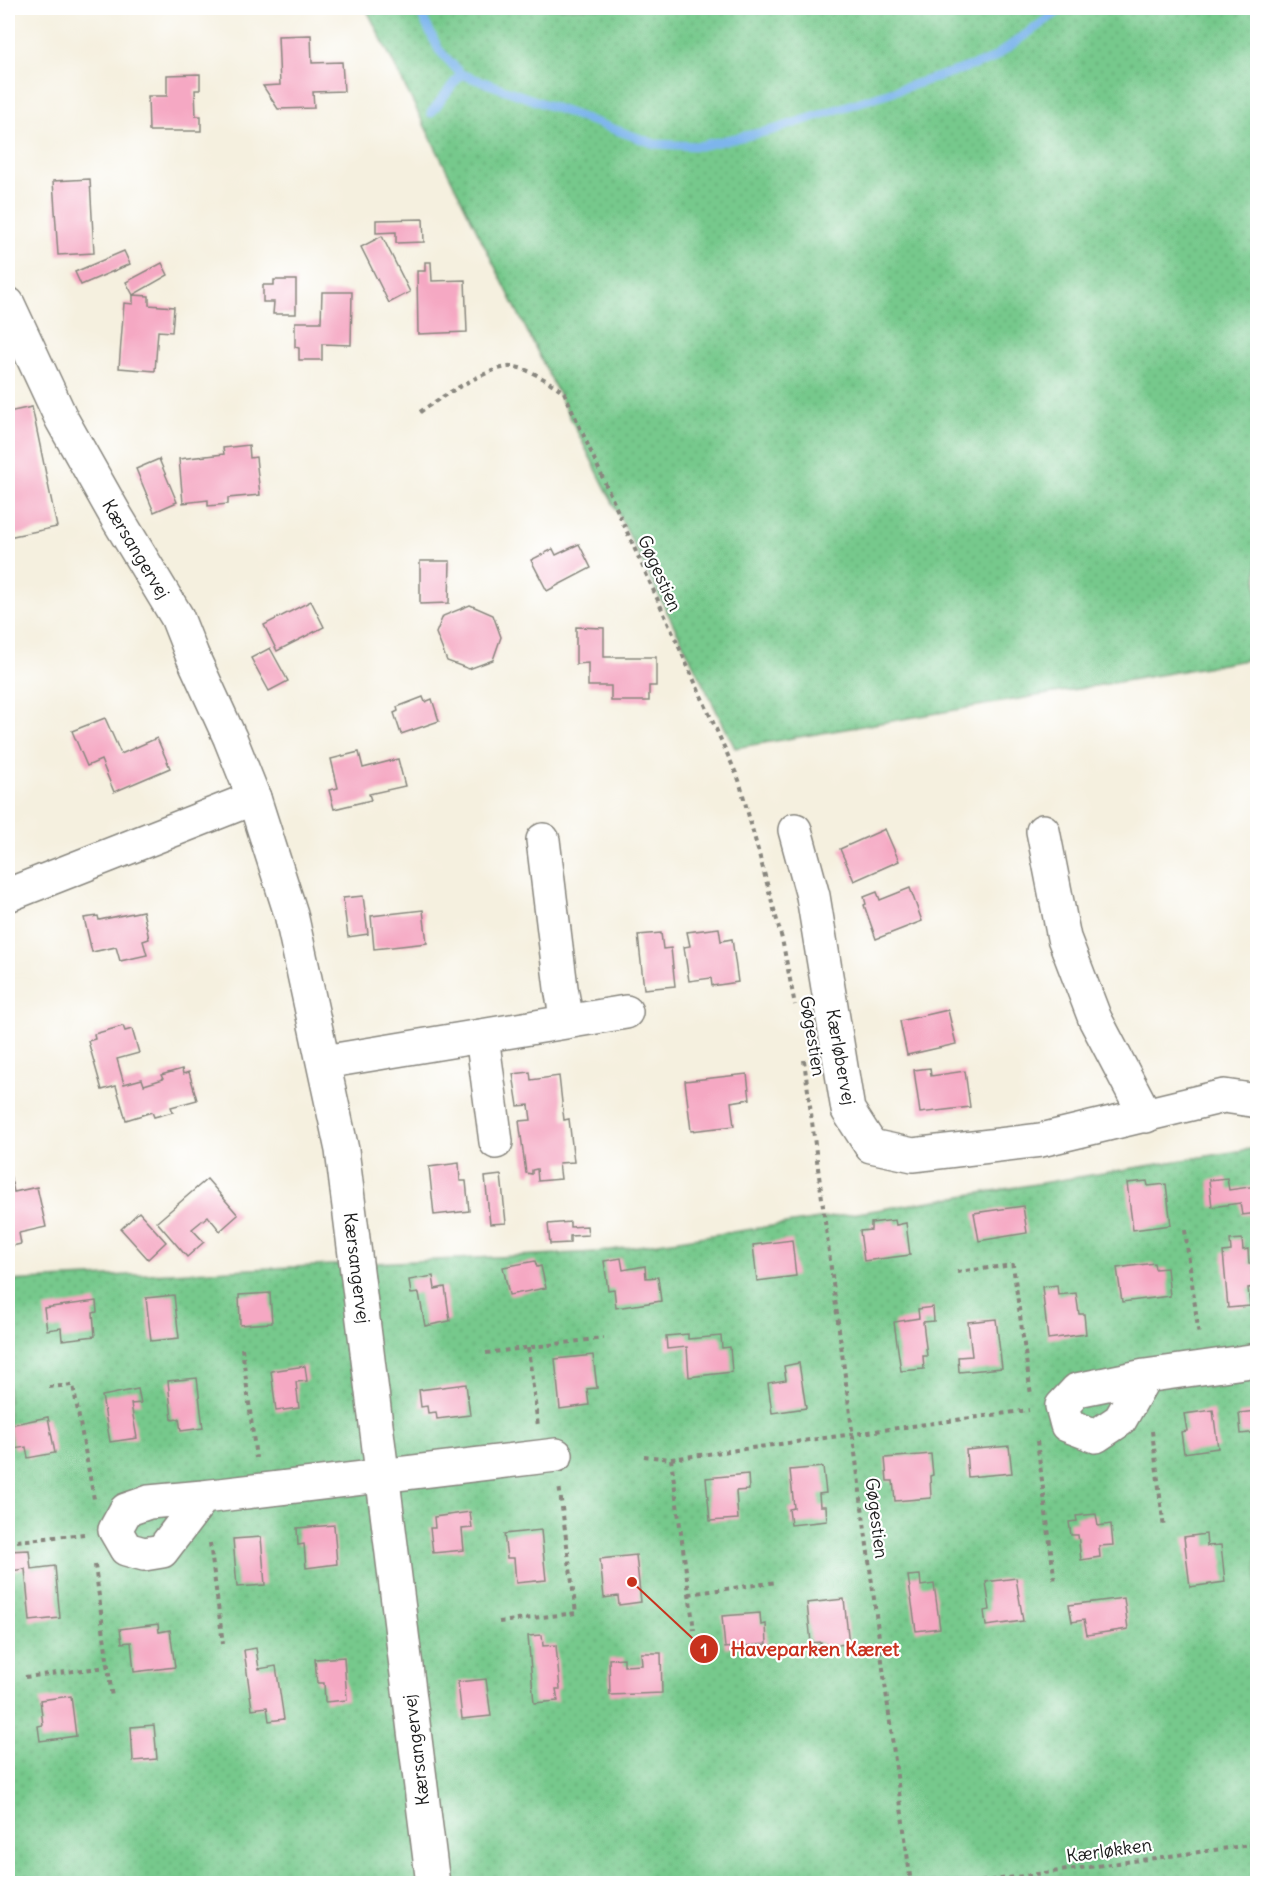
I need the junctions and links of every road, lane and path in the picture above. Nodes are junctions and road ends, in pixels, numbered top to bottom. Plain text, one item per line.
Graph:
1 (8, 304) edge
2 (420, 412) dead end
3 (254, 798) junction
4 (795, 830) dead end
5 (1043, 831) dead end
6 (543, 840) dead end
7 (8, 895) edge
8 (626, 1012) dead end
9 (796, 1013) dead end
10 (567, 1021) junction
11 (482, 1036) junction
12 (804, 1058) dead end
13 (324, 1062) junction
14 (1257, 1101) edge
15 (1146, 1116) junction
16 (496, 1142) dead end
17 (1185, 1230) dead end
18 (957, 1272) dead end
19 (603, 1338) dead end
20 (242, 1348) dead end
21 (528, 1348) junction
22 (486, 1353) dead end
23 (1257, 1360) edge
24 (1203, 1368) junction
25 (1145, 1376) junction
26 (50, 1387) dead end
27 (1047, 1408) junction
28 (1036, 1433) dead end
29 (853, 1434) junction
30 (549, 1455) junction
31 (644, 1456) dead end
32 (670, 1459) junction
33 (383, 1474) junction
34 (260, 1489) junction
35 (203, 1497) junction
36 (1164, 1529) dead end
37 (102, 1532) junction
38 (8, 1542) edge
39 (777, 1582) dead end
40 (1055, 1583) dead end
41 (689, 1594) junction
42 (499, 1622) dead end
43 (694, 1630) dead end
44 (223, 1644) dead end
45 (108, 1667) junction
46 (26, 1677) dead end
47 (112, 1698) dead end
48 (1257, 1844) edge
49 (433, 1884) edge
50 (911, 1884) edge
51 (964, 1884) edge

1 - 3 street, Kærsangervej
2 - 9 path, Gøgestien
3 - 7 street
3 - 13 street, Kærsangervej
4 - 15 street, Kærløbervej
5 - 15 street
6 - 10 street
8 - 10 street
10 - 11 street
11 - 13 street
11 - 16 street
12 - 29 path, Gøgestien
13 - 33 street, Kærsangervej
14 - 15 street, Kærløbervej
17 - 24 path
18 - 27 path
19 - 21 path
20 - 34 path
21 - 22 path
21 - 30 path
23 - 24 street
24 - 25 street
25 - 27 street
25 - 27 street
25 - 36 path
26 - 37 path
27 - 29 path
28 - 40 path
29 - 32 path
29 - 50 path, Gøgestien
30 - 33 street
30 - 42 path
31 - 32 path
32 - 41 path
33 - 34 street
33 - 49 street, Kærsangervej
34 - 35 street
35 - 37 street
35 - 37 street
35 - 44 path
37 - 38 path
37 - 45 path
39 - 41 path
41 - 43 path
45 - 46 path
45 - 47 path
48 - 51 path, Kærløkken

